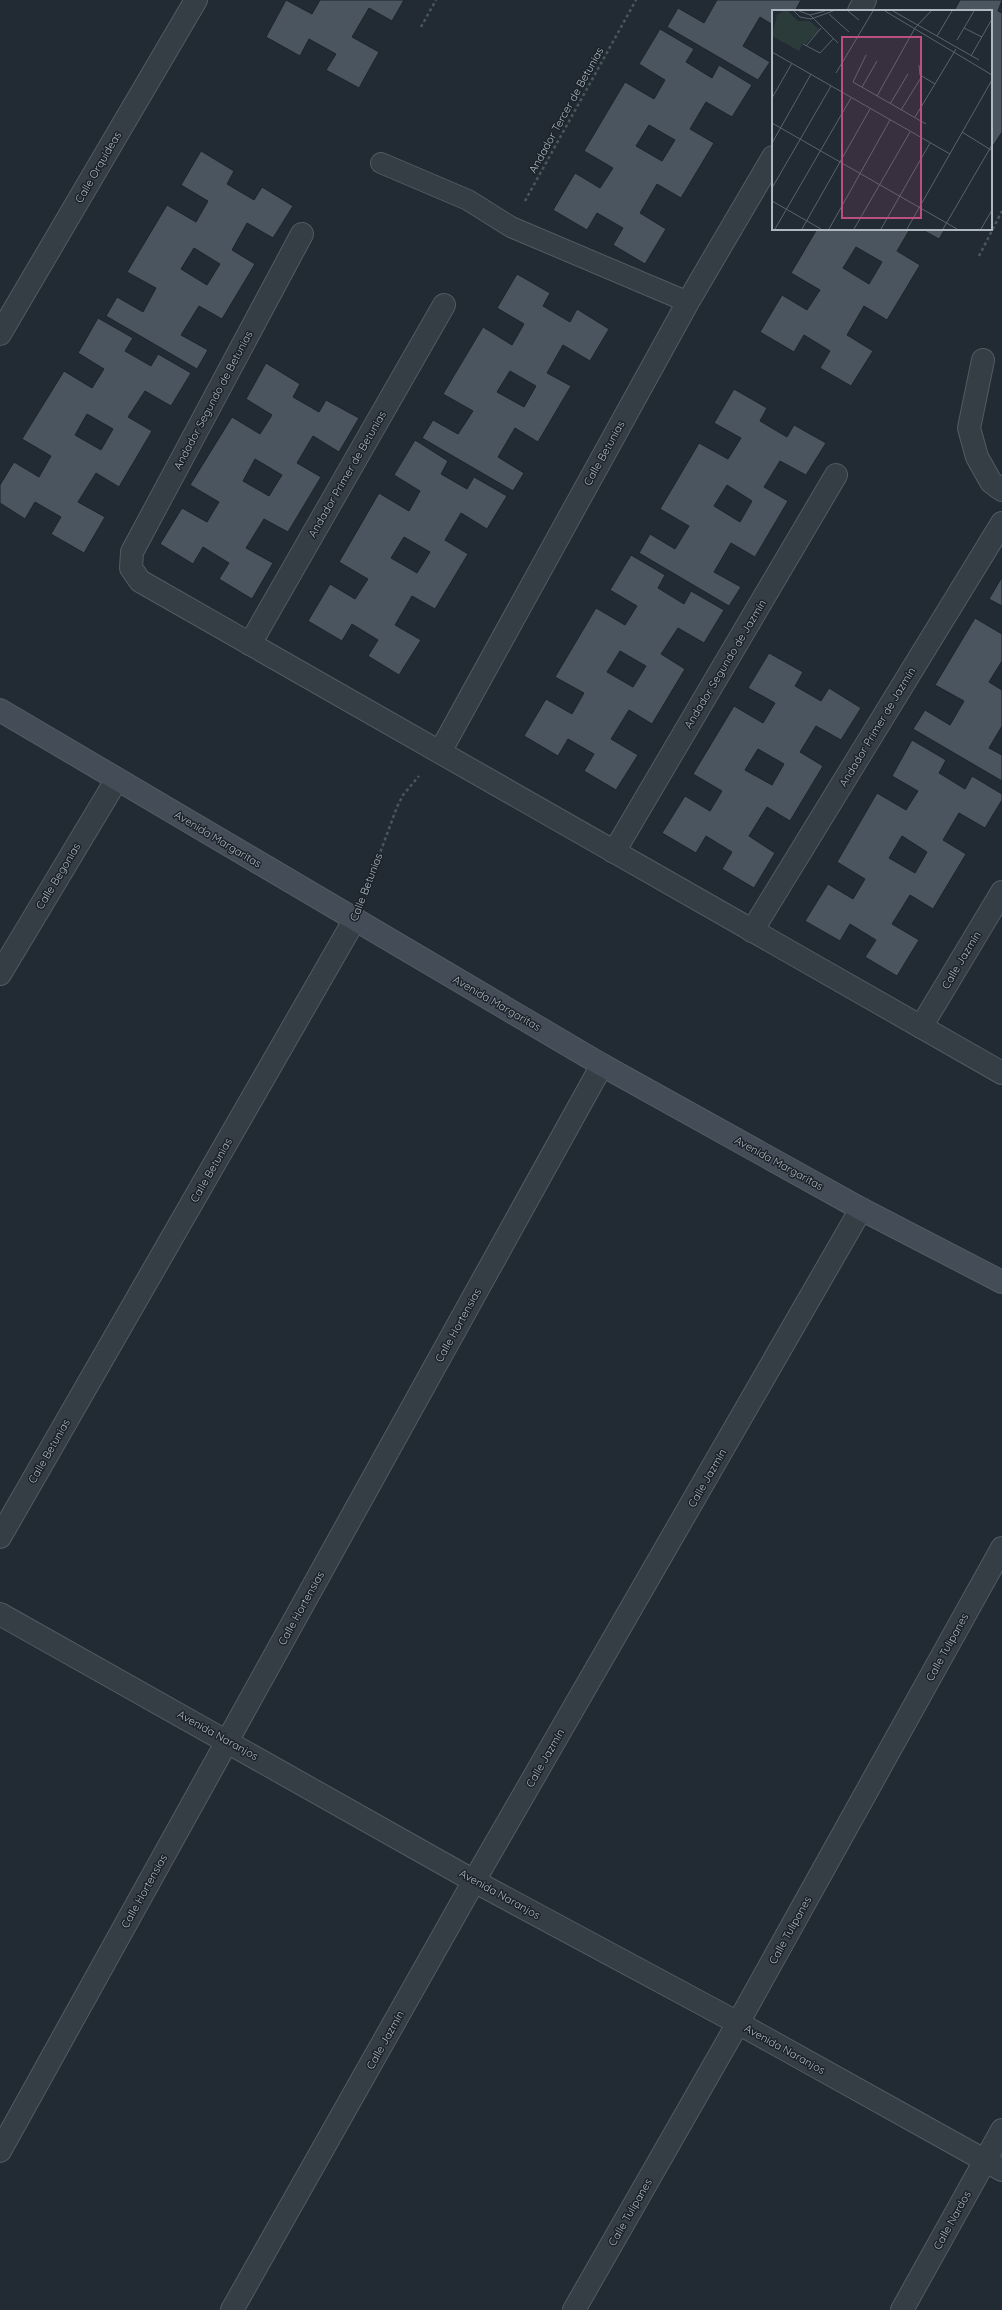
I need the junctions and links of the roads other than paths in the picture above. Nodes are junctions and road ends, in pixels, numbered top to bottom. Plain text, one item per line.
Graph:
1 (196, 0) edge
2 (865, 0) edge
3 (860, 10) edge
4 (772, 159) edge
5 (381, 163) dead end
6 (302, 234) dead end
7 (688, 302) junction
8 (444, 305) dead end
9 (0, 334) edge
10 (983, 360) dead end
11 (836, 475) dead end
12 (1002, 490) edge
13 (1002, 523) edge
14 (250, 644) junction
15 (0, 710) edge
16 (440, 752) junction
17 (117, 779) junction
18 (614, 852) junction
19 (1002, 892) edge
20 (355, 920) junction
21 (752, 931) junction
22 (0, 974) edge
23 (921, 1027) junction
24 (602, 1065) junction
25 (1002, 1073) edge
26 (862, 1209) junction
27 (1002, 1282) edge
28 (0, 1537) edge
29 (1002, 1548) edge
30 (0, 1614) edge
31 (228, 1741) junction
32 (474, 1881) junction
33 (738, 2023) junction
34 (1002, 2130) edge
35 (0, 2151) edge
36 (994, 2165) edge
37 (232, 2310) edge
38 (574, 2310) edge
39 (902, 2310) edge

1 - 9 street, Calle Orquídeas
2 - 3 street
4 - 7 street, Calle Betunias
5 - 7 lane
6 - 14 street, Andador Segundo de Betunias
7 - 16 street, Calle Betunias
8 - 14 street, Andador Primer de Betunias
10 - 12 street
11 - 18 street, Andador Segundo de Jazmín
13 - 21 street, Andador Primer de Jazmín
14 - 16 street
15 - 17 street, Avenida Margaritas
16 - 18 street
17 - 20 street, Avenida Margaritas
17 - 22 street, Calle Begonias
18 - 21 street
19 - 23 street, Calle Jazmín
20 - 24 street, Avenida Margaritas
20 - 28 street, Calle Betunias
21 - 23 street
23 - 25 street
24 - 26 street, Avenida Margaritas
24 - 31 street, Calle Hortensias
26 - 27 street, Avenida Margaritas
26 - 32 street, Calle Jazmín
29 - 33 street, Calle Tulipanes
30 - 31 street, Avenida Naranjos
31 - 32 street, Avenida Naranjos
31 - 35 street, Calle Hortensias
32 - 33 street, Avenida Naranjos
32 - 37 street, Calle Jazmín
33 - 36 street, Avenida Naranjos
33 - 38 street, Calle Tulipanes
34 - 36 street, Calle Nardos
36 - 39 street, Calle Nardos

